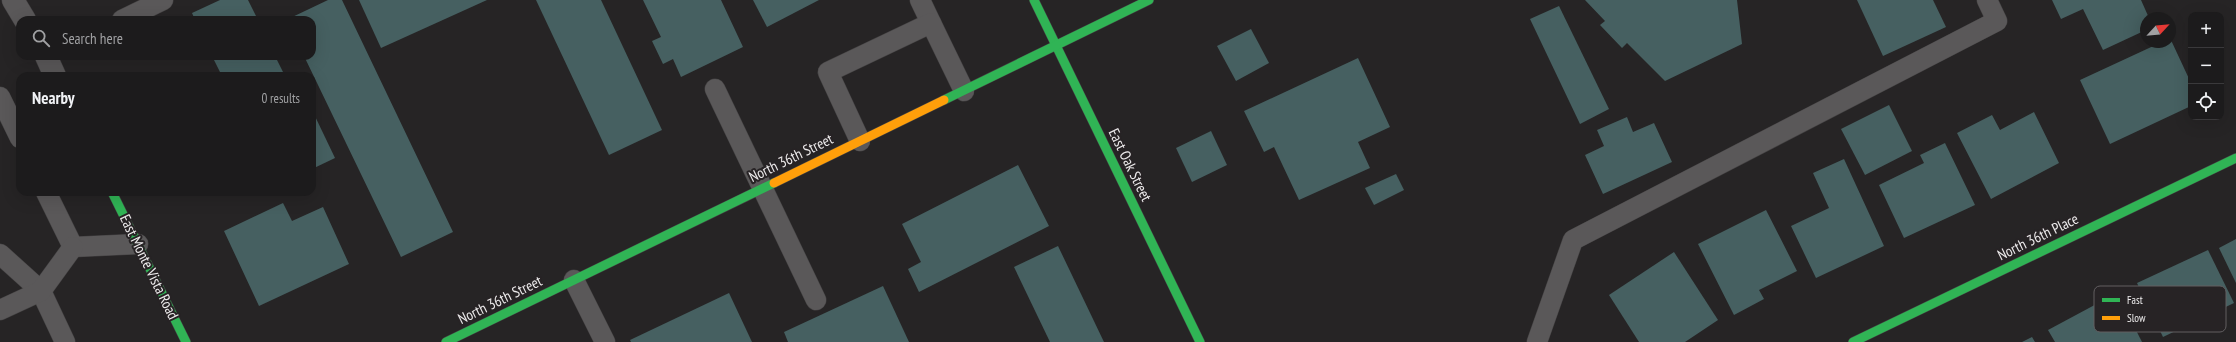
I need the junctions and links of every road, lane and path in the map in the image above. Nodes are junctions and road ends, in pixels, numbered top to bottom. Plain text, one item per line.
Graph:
1 (13, 0) edge
2 (163, 0) edge
3 (920, 0) edge
4 (1034, 0) edge
5 (1149, 0) edge
6 (1987, 0) edge
7 (23, 16) edge
8 (130, 16) edge
9 (932, 23) junction
10 (1057, 45) junction
11 (48, 60) edge
12 (54, 72) edge
13 (715, 89) dead end
14 (964, 91) junction
15 (0, 97) edge
16 (16, 130) edge
17 (860, 141) junction
18 (2236, 158) edge
19 (762, 188) junction
20 (48, 196) edge
21 (114, 196) edge
22 (138, 244) junction
23 (73, 247) junction
24 (0, 254) edge
25 (574, 280) junction
26 (41, 291) junction
27 (816, 300) dead end
28 (0, 310) edge
29 (65, 342) edge
30 (186, 342) edge
31 (446, 342) edge
32 (605, 342) edge
33 (1200, 342) edge
34 (1537, 342) edge
35 (1853, 342) edge

1 - 7 street
2 - 8 lane
3 - 9 lane
4 - 10 street, East Oak Street
5 - 10 street, North 36th Street
6 - 34 lane
9 - 14 lane
9 - 17 lane
10 - 14 street, North 36th Street
10 - 33 street, East Oak Street
11 - 12 street
13 - 19 lane
14 - 17 street, North 36th Street
15 - 16 lane
17 - 19 street, North 36th Street
18 - 35 street, North 36th Place
19 - 25 street, North 36th Street
19 - 27 lane
20 - 23 lane
21 - 22 street, East Monte Vista Road
22 - 23 lane
22 - 30 street, East Monte Vista Road
23 - 26 lane
24 - 26 lane
25 - 31 street, North 36th Street
25 - 32 lane
26 - 28 lane
26 - 29 lane

